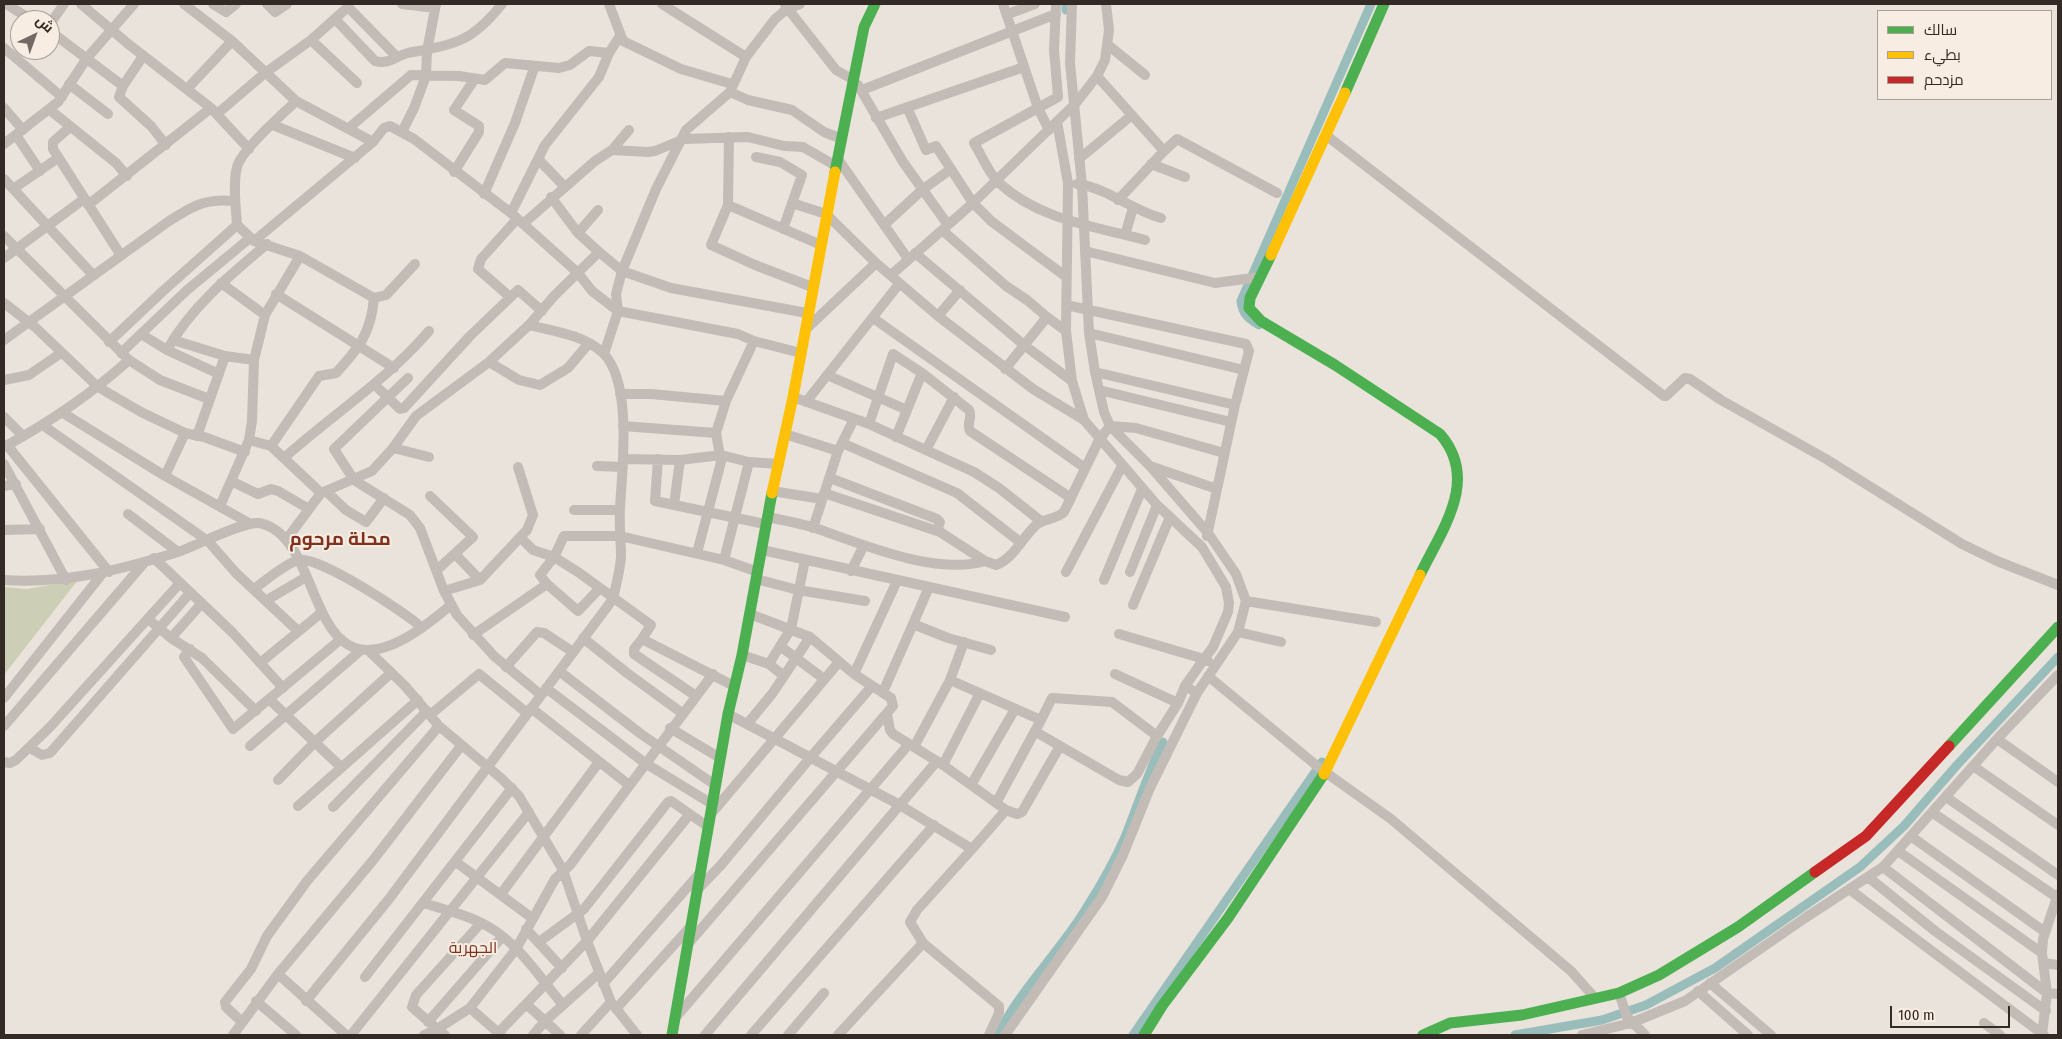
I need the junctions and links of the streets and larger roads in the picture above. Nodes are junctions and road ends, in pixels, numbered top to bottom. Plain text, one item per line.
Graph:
1 (81, 4) edge
2 (134, 4) edge
3 (184, 4) edge
4 (213, 4) edge
5 (236, 4) edge
6 (266, 4) edge
7 (287, 4) edge
8 (402, 4) edge
9 (502, 4) edge
10 (610, 4) edge
11 (662, 4) edge
12 (800, 4) edge
13 (875, 4) edge
14 (1003, 4) edge
15 (1035, 4) edge
16 (1072, 4) edge
17 (1106, 4) edge
18 (1384, 4) edge
19 (435, 6) edge
20 (786, 6) edge
21 (1056, 13) edge
22 (1008, 14) junction
23 (334, 19) junction
24 (1071, 20) junction
25 (111, 30) junction
26 (1013, 31) junction
27 (620, 36) junction
28 (60, 38) edge
29 (311, 40) junction
30 (232, 41) junction
31 (1108, 45) junction
32 (4, 48) edge
33 (427, 51) junction
34 (609, 53) junction
35 (143, 56) junction
36 (397, 57) junction
37 (746, 57) junction
38 (87, 58) junction
39 (1024, 67) junction
40 (534, 68) junction
41 (265, 73) junction
42 (426, 76) junction
43 (853, 76) junction
44 (1097, 76) junction
45 (1144, 76) dead end
46 (474, 80) junction
47 (357, 83) dead end
48 (69, 84) junction
49 (123, 86) junction
50 (731, 88) junction
51 (187, 89) junction
52 (862, 90) junction
53 (62, 96) junction
54 (1058, 97) junction
55 (296, 101) junction
56 (1076, 103) junction
57 (907, 107) junction
58 (4, 108) edge
59 (1038, 108) junction
60 (50, 110) junction
61 (214, 111) junction
62 (108, 114) dead end
63 (1132, 115) junction
64 (876, 118) junction
65 (1060, 119) junction
66 (272, 125) junction
67 (70, 127) junction
68 (349, 128) junction
69 (629, 130) dead end
70 (1049, 130) junction
71 (20, 132) junction
72 (402, 132) junction
73 (1327, 136) junction
74 (729, 137) junction
75 (684, 139) junction
76 (842, 139) junction
77 (373, 142) junction
78 (4, 144) edge
79 (166, 145) junction
80 (784, 146) junction
81 (249, 149) junction
82 (612, 150) junction
83 (1164, 151) junction
84 (756, 157) dead end
85 (58, 158) junction
86 (355, 158) junction
87 (538, 159) junction
88 (1079, 159) junction
89 (780, 162) junction
90 (837, 162) junction
91 (1151, 164) junction
92 (951, 170) junction
93 (40, 171) junction
94 (454, 172) junction
95 (127, 176) junction
96 (1185, 177) dead end
97 (4, 179) edge
98 (996, 181) junction
99 (1068, 183) junction
100 (1082, 185) junction
101 (564, 186) junction
102 (13, 190) junction
103 (922, 190) junction
104 (1277, 193) dead end
105 (484, 194) junction
106 (551, 197) junction
107 (1118, 200) junction
108 (235, 201) junction
109 (86, 202) junction
110 (792, 203) junction
111 (973, 203) junction
112 (728, 205) junction
113 (1133, 208) junction
114 (598, 210) dead end
115 (826, 214) junction
116 (1161, 218) dead end
117 (517, 219) junction
118 (1067, 222) junction
119 (46, 225) junction
120 (238, 225) junction
121 (884, 225) junction
122 (1084, 225) junction
123 (945, 228) junction
124 (783, 229) junction
125 (578, 233) junction
126 (1125, 235) junction
127 (4, 236) edge
128 (252, 240) junction
129 (1145, 240) dead end
130 (267, 244) junction
131 (821, 245) junction
132 (16, 247) junction
133 (1085, 251) junction
134 (599, 252) junction
135 (120, 254) junction
136 (300, 256) junction
137 (912, 256) junction
138 (4, 258) edge
139 (876, 263) junction
140 (415, 264) dead end
141 (622, 271) junction
142 (578, 273) junction
143 (93, 274) junction
144 (891, 275) junction
145 (1065, 276) junction
146 (1260, 277) junction
147 (221, 282) junction
148 (899, 284) junction
149 (812, 287) junction
150 (960, 290) junction
151 (276, 294) junction
152 (65, 295) junction
153 (510, 297) junction
154 (374, 298) junction
155 (4, 303) edge
156 (1066, 305) junction
157 (1088, 308) junction
158 (542, 311) junction
159 (618, 311) junction
160 (807, 313) junction
161 (265, 315) junction
162 (938, 316) junction
163 (1047, 317) junction
164 (873, 318) junction
165 (28, 322) junction
166 (530, 325) junction
167 (805, 329) junction
168 (429, 331) dead end
169 (1066, 331) junction
170 (1089, 333) junction
171 (141, 334) junction
172 (4, 340) edge
173 (172, 340) junction
174 (754, 341) junction
175 (109, 342) junction
176 (589, 343) junction
177 (1024, 345) junction
178 (360, 346) junction
179 (167, 350) junction
180 (61, 353) junction
181 (801, 353) junction
182 (604, 354) junction
183 (125, 356) junction
184 (225, 356) junction
185 (254, 360) junction
186 (490, 362) junction
187 (394, 368) junction
188 (1005, 369) junction
189 (1244, 370) junction
190 (922, 372) junction
191 (1094, 372) junction
192 (219, 374) junction
193 (827, 375) junction
194 (408, 378) dead end
195 (4, 380) edge
196 (1072, 381) junction
197 (375, 385) junction
198 (98, 387) junction
199 (1099, 390) junction
200 (620, 394) junction
201 (389, 397) junction
202 (793, 397) junction
203 (954, 397) junction
204 (877, 398) junction
205 (209, 399) junction
206 (726, 401) junction
207 (806, 402) junction
208 (1235, 405) junction
209 (907, 410) junction
210 (63, 413) junction
211 (4, 417) edge
212 (854, 419) junction
213 (1084, 420) junction
214 (1231, 422) junction
215 (869, 424) junction
216 (44, 426) junction
217 (623, 426) junction
218 (1110, 426) junction
219 (716, 432) junction
220 (185, 433) junction
221 (785, 434) junction
222 (23, 436) junction
223 (197, 436) junction
224 (896, 437) junction
225 (249, 440) junction
226 (1099, 440) junction
227 (5, 446) edge
228 (271, 446) junction
229 (840, 447) junction
230 (393, 448) junction
231 (926, 450) junction
232 (245, 452) junction
233 (1224, 453) junction
234 (721, 455) junction
235 (429, 457) dead end
236 (284, 458) junction
237 (658, 459) junction
238 (680, 460) junction
239 (748, 462) junction
240 (623, 463) junction
241 (4, 464) edge
242 (779, 464) junction
243 (597, 466) dead end
244 (1122, 466) junction
245 (1150, 466) junction
246 (518, 467) dead end
247 (1085, 468) junction
248 (165, 476) junction
249 (830, 478) junction
250 (354, 480) junction
251 (231, 481) junction
252 (16, 484) junction
253 (4, 486) edge
254 (1142, 489) junction
255 (1217, 489) junction
256 (772, 491) junction
257 (324, 492) junction
258 (430, 496) dead end
259 (823, 496) junction
260 (384, 498) junction
261 (1071, 498) junction
262 (674, 505) junction
263 (1157, 505) junction
264 (220, 506) junction
265 (309, 509) junction
266 (574, 510) dead end
267 (620, 510) junction
268 (707, 512) junction
269 (128, 514) dead end
270 (1170, 517) junction
271 (736, 519) junction
272 (766, 520) junction
273 (1042, 522) junction
274 (249, 523) junction
275 (813, 528) junction
276 (4, 530) edge
277 (40, 530) junction
278 (937, 531) junction
279 (1208, 533) junction
280 (620, 536) junction
281 (521, 538) junction
282 (208, 540) junction
283 (286, 540) junction
284 (1020, 542) junction
285 (864, 545) junction
286 (1202, 547) junction
287 (762, 550) junction
288 (178, 552) junction
289 (696, 553) junction
290 (455, 554) junction
291 (554, 557) junction
292 (149, 560) junction
293 (298, 560) junction
294 (724, 560) junction
295 (805, 560) junction
296 (985, 561) junction
297 (438, 569) junction
298 (851, 571) junction
299 (1066, 572) dead end
300 (1130, 572) dead end
301 (106, 573) junction
302 (757, 576) junction
303 (306, 577) junction
304 (4, 580) edge
305 (66, 580) junction
306 (480, 580) junction
307 (1104, 580) dead end
308 (897, 581) junction
309 (180, 583) junction
310 (546, 584) junction
311 (2058, 585) edge
312 (929, 587) junction
313 (600, 588) junction
314 (254, 589) junction
315 (798, 590) junction
316 (444, 591) junction
317 (190, 593) junction
318 (613, 598) junction
319 (267, 600) junction
320 (865, 601) dead end
321 (1246, 601) junction
322 (202, 603) junction
323 (451, 605) junction
324 (1133, 605) dead end
325 (321, 612) junction
326 (750, 614) junction
327 (1065, 617) dead end
328 (148, 619) junction
329 (1376, 622) dead end
330 (912, 624) junction
331 (2058, 627) edge
332 (422, 628) junction
333 (159, 629) junction
334 (791, 629) junction
335 (298, 631) junction
336 (1238, 632) junction
337 (1119, 634) dead end
338 (473, 635) junction
339 (810, 637) junction
340 (171, 638) junction
341 (583, 638) junction
342 (341, 639) junction
343 (642, 639) junction
344 (964, 642) junction
345 (1281, 642) dead end
346 (780, 646) junction
347 (190, 649) junction
348 (364, 650) junction
349 (991, 650) dead end
350 (573, 652) junction
351 (742, 655) junction
352 (797, 657) junction
353 (1204, 659) junction
354 (839, 662) junction
355 (260, 663) junction
356 (769, 664) junction
357 (1216, 665) junction
358 (506, 667) junction
359 (559, 671) junction
360 (391, 673) junction
361 (713, 674) junction
362 (854, 674) junction
363 (1115, 674) dead end
364 (2058, 675) edge
365 (784, 676) junction
366 (1208, 676) junction
367 (824, 679) junction
368 (950, 680) junction
369 (734, 686) junction
370 (872, 686) junction
371 (1185, 686) junction
372 (283, 688) junction
373 (543, 691) junction
374 (882, 692) junction
375 (980, 693) junction
376 (1197, 694) junction
377 (696, 696) junction
378 (4, 698) edge
379 (269, 699) junction
380 (418, 700) junction
381 (1178, 703) junction
382 (1015, 709) junction
383 (256, 711) junction
384 (529, 711) junction
385 (428, 713) junction
386 (682, 713) junction
387 (286, 714) junction
388 (728, 714) junction
389 (888, 714) junction
390 (1041, 720) junction
391 (748, 723) junction
392 (4, 726) edge
393 (439, 726) junction
394 (670, 728) junction
395 (1036, 732) junction
396 (1157, 736) junction
397 (776, 738) junction
398 (1998, 739) junction
399 (315, 742) junction
400 (912, 745) junction
401 (250, 746) dead end
402 (461, 746) junction
403 (658, 746) junction
404 (1060, 746) junction
405 (30, 748) junction
406 (720, 758) junction
407 (810, 758) junction
408 (4, 762) edge
409 (599, 762) junction
410 (645, 762) junction
411 (940, 763) junction
412 (1973, 766) junction
413 (341, 767) junction
414 (488, 767) junction
415 (1321, 769) junction
416 (836, 773) junction
417 (278, 780) dead end
418 (2058, 782) edge
419 (629, 785) junction
420 (715, 785) junction
421 (971, 785) junction
422 (512, 788) junction
423 (871, 789) junction
424 (1946, 797) junction
425 (996, 803) junction
426 (712, 804) junction
427 (898, 804) junction
428 (298, 806) dead end
429 (333, 806) dead end
430 (1006, 810) junction
431 (529, 812) junction
432 (1933, 813) junction
433 (689, 815) junction
434 (708, 821) junction
435 (934, 825) junction
436 (2058, 826) edge
437 (544, 836) junction
438 (1912, 837) junction
439 (972, 849) junction
440 (1898, 851) junction
441 (456, 862) junction
442 (1883, 867) junction
443 (563, 870) junction
444 (700, 873) junction
445 (2058, 875) edge
446 (477, 877) junction
447 (1868, 877) junction
448 (1849, 889) junction
449 (696, 890) junction
450 (501, 894) junction
451 (2058, 897) edge
452 (424, 903) junction
453 (450, 912) junction
454 (578, 914) junction
455 (532, 918) junction
456 (481, 923) junction
457 (691, 926) junction
458 (526, 930) junction
459 (2045, 932) junction
460 (502, 936) junction
461 (587, 941) junction
462 (538, 942) junction
463 (923, 943) junction
464 (688, 945) junction
465 (516, 949) junction
466 (2043, 958) junction
467 (2058, 965) edge
468 (562, 968) junction
469 (599, 972) junction
470 (278, 974) junction
471 (365, 977) dead end
472 (1710, 983) junction
473 (546, 984) junction
474 (603, 984) junction
475 (1698, 991) junction
476 (824, 993) dead end
477 (2047, 993) junction
478 (2058, 994) edge
479 (1595, 998) junction
480 (1620, 998) junction
481 (256, 1001) junction
482 (306, 1001) junction
483 (526, 1004) junction
484 (563, 1005) junction
485 (614, 1005) junction
486 (470, 1008) junction
487 (2047, 1008) junction
488 (2058, 1008) edge
489 (675, 1018) junction
490 (1629, 1020) junction
491 (242, 1021) junction
492 (545, 1021) junction
493 (428, 1022) junction
494 (1984, 1023) dead end
495 (441, 1032) edge
496 (500, 1034) edge
497 (233, 1035) edge
498 (296, 1035) edge
499 (346, 1035) edge
500 (351, 1035) edge
501 (424, 1035) edge
502 (532, 1035) edge
503 (560, 1035) edge
504 (581, 1035) edge
505 (637, 1035) edge
506 (673, 1035) edge
507 (705, 1035) edge
508 (751, 1035) edge
509 (788, 1035) edge
510 (838, 1035) edge
511 (989, 1035) edge
512 (1005, 1035) edge
513 (1144, 1035) edge
514 (1423, 1035) edge
515 (1582, 1035) edge
516 (1644, 1035) edge
517 (1748, 1035) edge
518 (1771, 1035) edge
519 (2000, 1035) edge
520 (2043, 1035) edge

1 - 25 street
2 - 25 street
3 - 30 street
4 - 5 street
6 - 7 street
8 - 19 street
9 - 33 street
10 - 27 street
11 - 37 street
12 - 20 street
13 - 43 street
14 - 22 street
15 - 22 street
16 - 24 street
17 - 31 street
18 - 73 street
19 - 33 street
20 - 37 street
20 - 43 street
21 - 24 street
21 - 26 street
21 - 54 street
22 - 26 street
23 - 29 street
23 - 36 street
23 - 36 street
24 - 56 street
25 - 35 street
25 - 38 street
26 - 39 street
26 - 52 street
27 - 34 street
27 - 50 street
28 - 38 street
29 - 41 street
29 - 47 street
30 - 41 street
30 - 51 street
31 - 44 street
31 - 45 street
32 - 53 street
33 - 36 street
33 - 42 street
34 - 40 street
34 - 87 street
35 - 49 street
35 - 51 street
37 - 50 street
38 - 48 street
38 - 49 street
39 - 57 street
39 - 59 street
40 - 46 street
40 - 105 street
41 - 55 street
41 - 61 street
42 - 46 street
42 - 68 street
42 - 72 street
43 - 52 street
43 - 76 street
44 - 56 street
44 - 63 street
46 - 94 street
48 - 53 street
48 - 62 street
49 - 79 street
50 - 75 street
50 - 76 street
51 - 61 street
52 - 64 street
53 - 60 street
54 - 59 street
54 - 65 street
55 - 66 street
55 - 68 street
56 - 65 street
56 - 88 street
57 - 64 street
57 - 92 street
58 - 71 street
59 - 70 street
59 - 98 street
60 - 67 street
60 - 71 street
61 - 79 street
61 - 81 street
63 - 83 street
63 - 88 street
64 - 103 street
65 - 70 street
65 - 99 street
66 - 81 street
66 - 86 street
67 - 85 street
67 - 95 street
68 - 77 street
69 - 82 street
70 - 98 street
71 - 78 street
71 - 93 street
72 - 77 street
72 - 94 street
73 - 146 street
73 - 311 street
74 - 75 street
74 - 80 street
74 - 112 street
75 - 82 street
75 - 141 street
76 - 90 street
77 - 86 street
79 - 95 street
80 - 89 street
80 - 90 street
81 - 108 street
82 - 101 street
83 - 91 street
83 - 104 street
84 - 89 street
85 - 93 street
85 - 109 street
86 - 128 street
87 - 101 street
87 - 117 street
88 - 100 street
89 - 110 street
90 - 115 street
90 - 121 street
91 - 96 street
91 - 107 street
92 - 103 street
92 - 111 street
93 - 102 street
94 - 105 street
95 - 109 street
97 - 102 street
98 - 111 street
98 - 118 street
99 - 100 street
99 - 118 street
100 - 107 street
100 - 122 street
101 - 106 street
102 - 119 street
103 - 121 street
103 - 123 street
105 - 117 street
106 - 117 street
106 - 125 street
107 - 113 street
108 - 120 street
108 - 135 street
109 - 119 street
109 - 135 street
110 - 115 street
110 - 124 street
111 - 123 street
111 - 145 street
112 - 124 street
112 - 149 street
113 - 116 street
113 - 126 street
114 - 125 street
115 - 131 street
115 - 139 street
117 - 142 street
117 - 153 street
118 - 122 street
118 - 145 street
119 - 132 street
119 - 143 street
120 - 128 street
120 - 175 street
121 - 137 street
122 - 126 street
122 - 133 street
123 - 137 street
123 - 163 street
124 - 131 street
125 - 134 street
126 - 129 street
127 - 132 street
128 - 130 street
128 - 171 street
130 - 136 street
130 - 147 street
131 - 149 street
132 - 138 street
132 - 152 street
133 - 146 street
133 - 157 street
134 - 141 street
134 - 142 street
135 - 143 street
136 - 151 street
136 - 154 street
137 - 144 street
137 - 150 street
139 - 144 street
139 - 167 street
140 - 154 street
141 - 159 street
141 - 160 street
142 - 158 street
142 - 159 street
143 - 152 street
144 - 148 street
145 - 156 street
146 - 415 street
147 - 161 street
147 - 173 street
148 - 162 street
148 - 164 street
149 - 160 street
150 - 162 street
150 - 177 street
151 - 161 street
151 - 178 street
152 - 165 street
152 - 175 street
153 - 158 street
153 - 201 street
154 - 178 street
155 - 165 street
156 - 157 street
156 - 169 street
157 - 170 street
157 - 189 street
158 - 166 street
159 - 174 street
159 - 182 street
160 - 167 street
161 - 185 street
162 - 188 street
163 - 169 street
163 - 177 street
164 - 193 street
164 - 247 street
165 - 172 street
165 - 180 street
166 - 176 street
166 - 186 street
167 - 181 street
168 - 187 street
169 - 196 street
170 - 189 street
170 - 191 street
171 - 179 street
171 - 183 street
173 - 179 street
173 - 184 street
174 - 181 street
174 - 206 street
175 - 183 street
176 - 182 street
176 - 186 street
177 - 188 street
177 - 196 street
178 - 187 street
178 - 228 street
179 - 192 street
180 - 195 street
180 - 198 street
181 - 202 street
182 - 200 street
183 - 198 street
183 - 205 street
184 - 185 street
184 - 192 street
185 - 225 street
186 - 230 street
187 - 197 street
188 - 213 street
189 - 208 street
190 - 203 street
190 - 204 street
190 - 209 street
191 - 199 street
191 - 208 street
192 - 205 street
193 - 204 street
193 - 207 street
194 - 201 street
196 - 213 street
197 - 201 street
197 - 236 street
198 - 210 street
198 - 220 street
199 - 214 street
199 - 218 street
200 - 206 street
200 - 217 street
201 - 250 street
202 - 207 street
202 - 221 street
203 - 231 street
203 - 261 street
204 - 209 street
204 - 215 street
205 - 223 street
206 - 219 street
207 - 212 street
208 - 214 street
209 - 224 street
210 - 216 street
210 - 248 street
211 - 222 street
212 - 215 street
212 - 229 street
213 - 226 street
214 - 233 street
215 - 224 street
216 - 222 street
216 - 282 street
217 - 219 street
217 - 240 street
218 - 226 street
218 - 233 street
218 - 245 street
219 - 234 street
220 - 223 street
220 - 248 street
221 - 229 street
221 - 242 street
222 - 227 street
223 - 232 street
224 - 231 street
225 - 228 street
225 - 232 street
226 - 244 street
226 - 247 street
227 - 301 street
228 - 236 street
229 - 249 street
229 - 284 street
230 - 235 street
230 - 250 street
231 - 273 street
232 - 251 street
233 - 255 street
234 - 238 street
234 - 239 street
234 - 268 street
236 - 257 street
237 - 238 street
237 - 240 street
237 - 262 street
238 - 262 street
239 - 242 street
239 - 271 street
240 - 243 street
240 - 267 street
241 - 252 street
242 - 256 street
244 - 254 street
244 - 299 street
245 - 255 street
245 - 279 street
246 - 281 street
247 - 261 street
248 - 264 street
249 - 259 street
249 - 278 street
250 - 257 street
250 - 260 street
251 - 264 street
251 - 265 street
252 - 253 street
252 - 277 street
254 - 263 street
254 - 307 street
255 - 279 street
256 - 259 street
256 - 272 street
257 - 260 street
257 - 265 street
258 - 290 street
259 - 275 street
259 - 278 street
260 - 297 street
261 - 273 street
262 - 268 street
263 - 270 street
263 - 300 street
264 - 274 street
265 - 283 street
266 - 267 street
267 - 280 street
268 - 271 street
268 - 289 street
269 - 288 street
270 - 286 street
270 - 324 street
271 - 272 street
271 - 294 street
272 - 275 street
272 - 287 street
273 - 284 street
274 - 282 street
274 - 283 street
275 - 285 street
276 - 277 street
277 - 305 street
278 - 296 street
279 - 286 street
279 - 321 street
280 - 289 street
280 - 291 street
280 - 318 street
281 - 291 street
281 - 306 street
282 - 288 street
282 - 314 street
283 - 293 street
284 - 296 street
285 - 296 street
285 - 298 street
286 - 353 street
287 - 295 street
287 - 302 street
288 - 292 street
289 - 294 street
290 - 297 street
290 - 306 street
291 - 310 street
291 - 313 street
292 - 301 street
292 - 309 street
292 - 392 street
293 - 303 street
293 - 314 street
293 - 332 street
294 - 302 street
295 - 298 street
295 - 315 street
297 - 316 street
298 - 308 street
301 - 305 street
301 - 378 street
302 - 315 street
302 - 326 street
303 - 319 street
303 - 325 street
304 - 305 street
306 - 316 street
308 - 312 street
308 - 362 street
309 - 317 street
309 - 328 street
310 - 313 street
310 - 338 street
312 - 327 street
312 - 330 street
313 - 318 street
314 - 319 street
315 - 320 street
315 - 334 street
316 - 323 street
317 - 322 street
317 - 333 street
318 - 341 street
318 - 343 street
319 - 335 street
321 - 329 street
321 - 336 street
322 - 340 street
322 - 355 street
323 - 332 street
323 - 338 street
325 - 335 street
325 - 342 street
326 - 334 street
326 - 351 street
328 - 333 street
328 - 405 street
330 - 344 street
330 - 374 street
331 - 480 street
332 - 348 street
333 - 340 street
333 - 405 street
334 - 339 street
334 - 346 street
335 - 355 street
336 - 345 street
336 - 357 street
337 - 353 street
338 - 358 street
339 - 352 street
339 - 354 street
340 - 347 street
341 - 350 street
341 - 386 street
342 - 348 street
342 - 372 street
343 - 361 street
343 - 377 street
344 - 349 street
344 - 368 street
346 - 352 street
346 - 356 street
347 - 383 street
347 - 383 street
348 - 360 street
348 - 387 street
350 - 358 street
350 - 359 street
351 - 356 street
351 - 369 street
352 - 365 street
352 - 367 street
353 - 357 street
353 - 371 street
354 - 362 street
354 - 367 street
355 - 372 street
356 - 365 street
357 - 366 street
358 - 373 street
359 - 373 street
359 - 403 street
360 - 380 street
360 - 399 street
361 - 369 street
361 - 377 street
362 - 370 street
363 - 381 street
364 - 398 street
365 - 391 street
366 - 376 street
366 - 415 street
367 - 397 street
368 - 375 street
368 - 400 street
369 - 388 street
370 - 374 street
370 - 407 street
371 - 376 street
371 - 381 street
372 - 379 street
373 - 384 street
373 - 410 street
374 - 389 street
375 - 382 street
375 - 411 street
376 - 512 street
377 - 386 street
379 - 383 street
379 - 387 street
380 - 385 street
380 - 413 street
381 - 396 street
382 - 390 street
382 - 421 street
384 - 385 street
384 - 409 street
384 - 414 street
385 - 393 street
385 - 429 street
386 - 394 street
387 - 399 street
387 - 401 street
388 - 391 street
388 - 406 street
389 - 400 street
389 - 416 street
390 - 395 street
390 - 396 street
391 - 397 street
393 - 402 street
393 - 491 street
394 - 403 street
394 - 406 street
395 - 404 street
395 - 425 street
396 - 404 street
397 - 407 street
397 - 434 street
398 - 412 street
398 - 418 street
399 - 413 street
399 - 417 street
400 - 411 street
400 - 423 street
402 - 414 street
402 - 470 street
403 - 410 street
403 - 420 street
404 - 430 street
405 - 408 street
406 - 420 street
407 - 416 street
407 - 449 street
409 - 419 street
409 - 437 street
410 - 419 street
410 - 426 street
411 - 421 street
411 - 427 street
412 - 424 street
412 - 436 street
413 - 428 street
414 - 422 street
414 - 482 street
415 - 479 street
415 - 513 street
416 - 423 street
416 - 464 street
419 - 443 street
420 - 426 street
421 - 425 street
422 - 431 street
422 - 441 street
423 - 427 street
423 - 489 street
424 - 432 street
424 - 445 street
425 - 430 street
426 - 434 street
427 - 435 street
427 - 507 street
430 - 439 street
431 - 437 street
431 - 446 street
432 - 438 street
432 - 451 street
433 - 434 street
433 - 454 street
433 - 461 street
434 - 444 street
435 - 439 street
435 - 508 street
437 - 443 street
437 - 450 street
438 - 440 street
438 - 459 street
439 - 463 street
440 - 442 street
440 - 466 street
441 - 446 street
441 - 452 street
442 - 447 street
442 - 477 street
443 - 454 street
443 - 455 street
444 - 449 street
444 - 474 street
446 - 450 street
446 - 453 street
447 - 448 street
447 - 487 street
448 - 472 street
448 - 520 street
449 - 457 street
450 - 455 street
451 - 459 street
452 - 453 street
452 - 471 street
453 - 456 street
453 - 500 street
454 - 461 street
454 - 462 street
455 - 458 street
456 - 460 street
456 - 493 street
457 - 464 street
457 - 485 street
458 - 462 street
458 - 465 street
459 - 466 street
460 - 465 street
460 - 493 street
461 - 468 street
461 - 469 street
462 - 468 street
463 - 510 street
463 - 511 street
464 - 489 street
465 - 473 street
465 - 486 street
466 - 467 street
466 - 477 street
468 - 473 street
469 - 474 street
469 - 484 street
470 - 481 street
470 - 482 street
472 - 475 street
472 - 518 street
473 - 483 street
473 - 484 street
474 - 485 street
475 - 490 street
475 - 517 street
476 - 509 street
477 - 478 street
477 - 487 street
479 - 480 street
479 - 514 street
480 - 490 street
481 - 491 street
481 - 498 street
482 - 499 street
483 - 492 street
483 - 496 street
484 - 492 street
485 - 504 street
485 - 505 street
486 - 495 street
486 - 496 street
487 - 488 street
487 - 520 street
489 - 506 street
490 - 515 street
490 - 516 street
491 - 497 street
492 - 502 street
492 - 503 street
493 - 495 street
494 - 519 street
495 - 501 street

